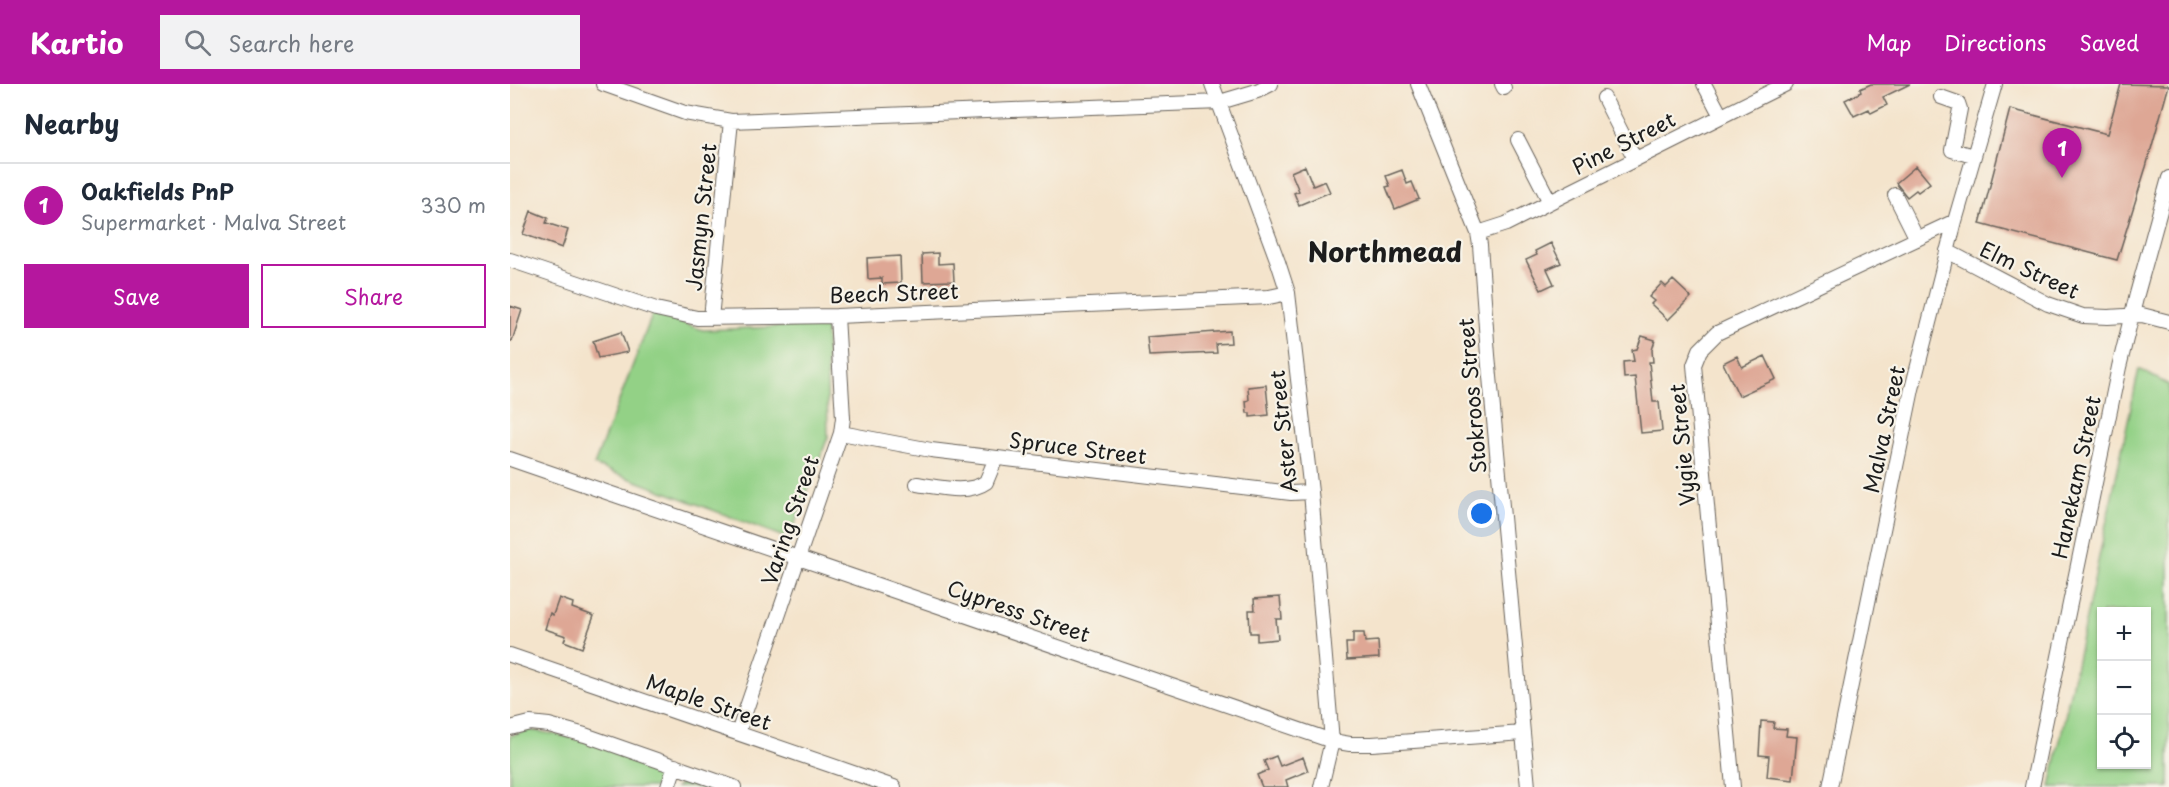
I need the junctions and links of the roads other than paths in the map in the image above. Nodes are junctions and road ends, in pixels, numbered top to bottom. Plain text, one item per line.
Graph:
1 (603, 84) edge
2 (1212, 84) edge
3 (1271, 84) edge
4 (1418, 84) edge
5 (1704, 84) edge
6 (1786, 84) edge
7 (1995, 84) edge
8 (1941, 97) dead end
9 (1604, 98) dead end
10 (1220, 102) junction
11 (1721, 116) junction
12 (731, 121) junction
13 (1518, 140) dead end
14 (1973, 156) junction
15 (1635, 159) junction
16 (2169, 178) edge
17 (1895, 195) dead end
18 (1550, 202) junction
19 (1955, 221) junction
20 (1478, 233) junction
21 (1917, 239) junction
22 (1947, 251) junction
23 (510, 260) edge
24 (1288, 293) junction
25 (837, 315) junction
26 (2132, 315) junction
27 (711, 318) junction
28 (2169, 322) edge
29 (842, 433) junction
30 (996, 458) junction
31 (510, 459) edge
32 (917, 484) dead end
33 (1311, 492) junction
34 (798, 556) junction
35 (510, 655) edge
36 (510, 728) edge
37 (738, 733) junction
38 (1523, 733) junction
39 (1332, 741) junction
40 (675, 766) junction
41 (668, 787) edge
42 (734, 787) edge
43 (894, 787) edge
44 (1321, 787) edge
45 (1528, 787) edge
46 (1733, 787) edge
47 (1830, 787) edge
48 (2032, 787) edge

1 - 12 street
2 - 10 street, Aster Street
3 - 10 street
4 - 20 street, Stokroos Street
5 - 11 street
6 - 11 street, Pine Street
7 - 14 street, Malva Street
8 - 14 street
9 - 15 street
10 - 12 street
10 - 24 street, Aster Street
11 - 15 street, Pine Street
12 - 27 street, Jasmyn Street
13 - 18 street
14 - 19 street, Malva Street
15 - 18 street, Pine Street
16 - 26 street, Hanekam Street
17 - 21 street
18 - 20 street, Pine Street
19 - 21 street, Vygie Street
19 - 22 street, Malva Street
20 - 38 street, Stokroos Street
21 - 46 street, Vygie Street
22 - 26 street, Elm Street
22 - 47 street, Malva Street
23 - 27 street, Beech Street
24 - 25 street, Beech Street
24 - 33 street, Aster Street
25 - 27 street, Beech Street
25 - 29 street, Varing Street
26 - 28 street, Elm Street
26 - 48 street, Hanekam Street
29 - 30 street, Spruce Street
29 - 34 street, Varing Street
30 - 32 street
30 - 33 street, Spruce Street
31 - 34 street, Cypress Street
33 - 39 street, Aster Street
34 - 37 street, Varing Street
34 - 39 street, Cypress Street
35 - 37 street, Maple Street
36 - 40 street
37 - 43 street, Maple Street
38 - 39 street, Cypress Street
38 - 45 street, Stokroos Street
39 - 44 street, Aster Street
40 - 41 street
40 - 42 street

